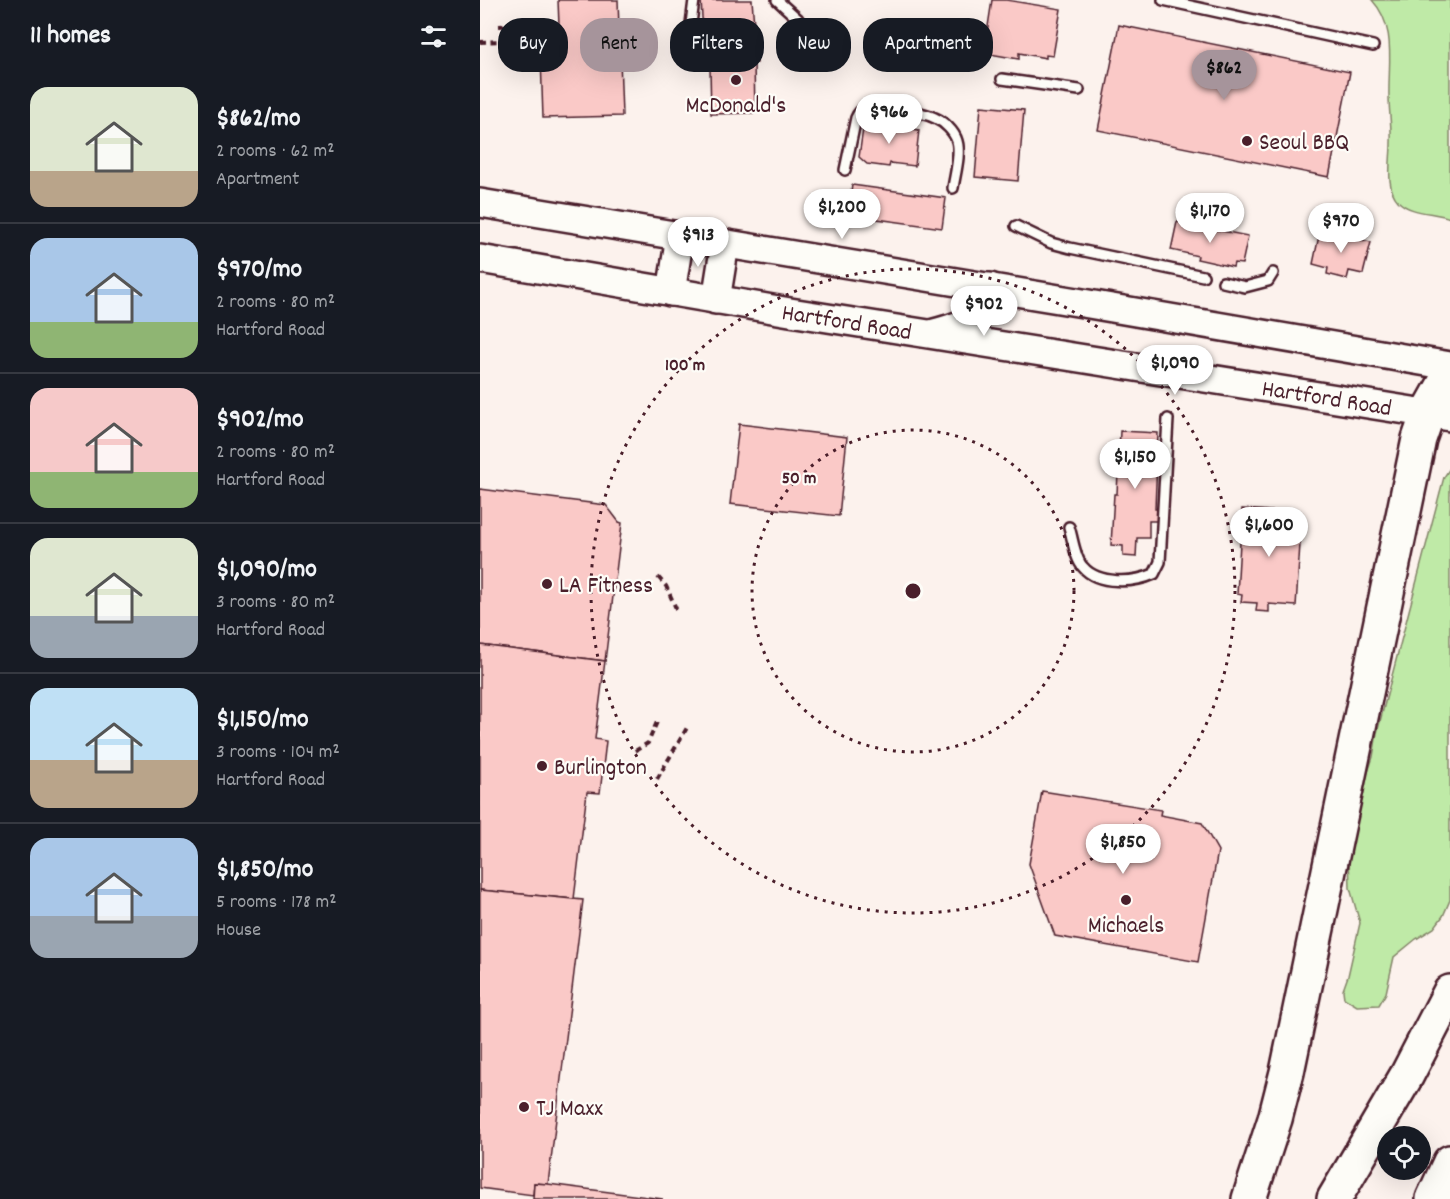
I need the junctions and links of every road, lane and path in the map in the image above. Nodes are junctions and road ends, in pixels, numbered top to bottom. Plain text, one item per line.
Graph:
1 (694, 0) edge
2 (1163, 0) edge
3 (781, 2) edge
4 (692, 18) edge
5 (797, 18) edge
6 (498, 41) edge
7 (480, 42) edge
8 (1373, 46) dead end
9 (1002, 79) dead end
10 (1078, 90) dead end
11 (845, 170) dead end
12 (953, 188) dead end
13 (480, 203) edge
14 (1016, 226) dead end
15 (680, 237) junction
16 (725, 244) junction
17 (480, 259) edge
18 (1273, 273) dead end
19 (1203, 276) dead end
20 (1223, 282) dead end
21 (990, 287) junction
22 (671, 292) junction
23 (716, 300) junction
24 (930, 334) junction
25 (1450, 366) edge
26 (1450, 374) edge
27 (1439, 415) edge
28 (1168, 419) dead end
29 (1069, 527) dead end
30 (658, 577) dead end
31 (678, 613) dead end
32 (657, 722) dead end
33 (688, 726) dead end
34 (635, 751) dead end
35 (657, 779) dead end
36 (1450, 992) edge
37 (1450, 1162) edge
38 (1250, 1199) edge
39 (1334, 1199) edge
40 (1433, 1199) edge

1 - 4 lane
2 - 8 lane
3 - 5 lane
6 - 7 path
9 - 10 lane
11 - 12 lane
13 - 15 main road
14 - 19 lane
15 - 16 main road
15 - 22 main road
16 - 21 main road
16 - 23 main road
17 - 22 main road, Hartford Road
18 - 20 lane
21 - 24 main road
21 - 25 main road
22 - 23 main road, Hartford Road
23 - 24 main road, Hartford Road
24 - 27 main road, Hartford Road
26 - 27 highway
27 - 38 highway
28 - 29 lane
30 - 31 path
32 - 34 path
33 - 35 path
36 - 39 highway
37 - 40 highway

